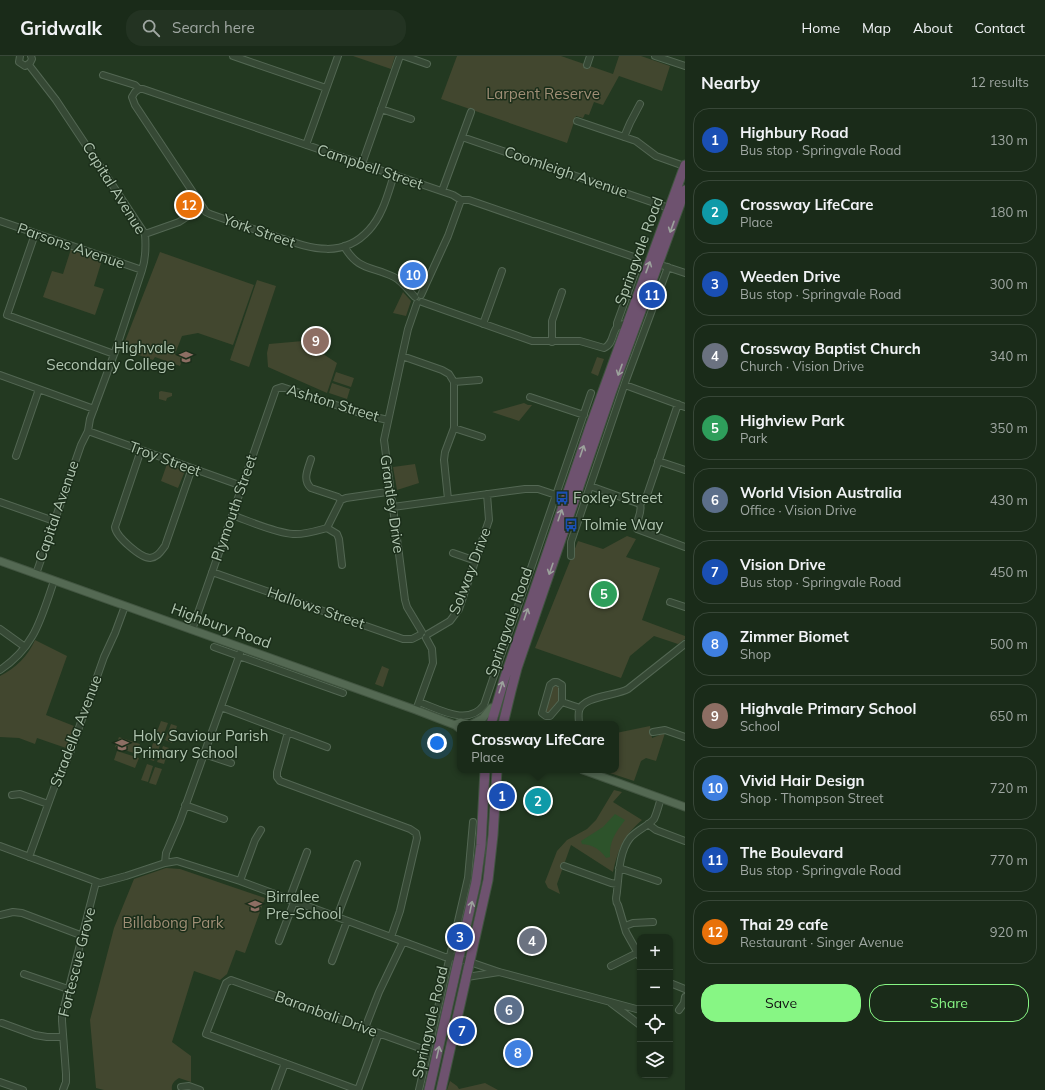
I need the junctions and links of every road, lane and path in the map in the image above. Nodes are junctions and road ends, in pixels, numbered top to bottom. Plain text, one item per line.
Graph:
1 (20, 56) edge
2 (31, 56) edge
3 (233, 56) edge
4 (338, 56) edge
5 (400, 56) edge
6 (404, 56) edge
7 (590, 56) edge
8 (655, 56) edge
9 (427, 64) dead end
10 (29, 65) junction
11 (587, 65) dead end
12 (685, 66) edge
13 (103, 75) dead end
14 (326, 88) junction
15 (139, 89) junction
16 (640, 104) dead end
17 (381, 109) junction
18 (470, 112) dead end
19 (411, 120) dead end
20 (577, 121) dead end
21 (462, 137) junction
22 (624, 137) junction
23 (306, 145) junction
24 (362, 164) junction
25 (685, 166) edge
26 (394, 174) junction
27 (685, 190) edge
28 (442, 191) junction
29 (461, 200) junction
30 (202, 207) junction
31 (669, 208) junction
32 (0, 221) edge
33 (35, 234) junction
34 (145, 234) junction
35 (344, 246) junction
36 (637, 260) joint
37 (658, 264) junction
38 (668, 267) junction
39 (142, 270) junction
40 (502, 271) dead end
41 (685, 273) edge
42 (562, 292) dead end
43 (418, 300) junction
44 (483, 324) junction
45 (624, 328) junction
46 (552, 342) junction
47 (114, 354) junction
48 (402, 356) junction
49 (0, 375) edge
50 (478, 380) dead end
51 (454, 382) junction
52 (625, 386) junction
53 (279, 387) joint
54 (39, 389) junction
55 (591, 393) dead end
56 (530, 397) dead end
57 (678, 404) junction
58 (685, 407) edge
59 (94, 409) junction
60 (584, 415) junction
61 (388, 420) junction
62 (454, 428) junction
63 (88, 431) junction
64 (592, 436) junction
65 (482, 437) dead end
66 (606, 440) junction
67 (141, 450) junction
68 (16, 456) dead end
69 (311, 459) dead end
70 (658, 461) junction
71 (192, 468) junction
72 (685, 470) edge
73 (242, 486) junction
74 (590, 486) junction
75 (387, 492) junction
76 (488, 494) junction
77 (556, 495) junction
78 (448, 499) junction
79 (341, 500) junction
80 (0, 502) edge
81 (640, 504) junction
82 (393, 507) junction
83 (232, 515) junction
84 (54, 521) junction
85 (545, 526) junction
86 (327, 528) junction
87 (559, 531) junction
88 (685, 547) edge
89 (453, 553) dead end
90 (571, 556) dead end
91 (0, 561) edge
92 (476, 561) junction
93 (342, 565) dead end
94 (212, 572) junction
95 (36, 574) junction
96 (54, 581) junction
97 (670, 602) dead end
98 (125, 606) junction
99 (685, 607) edge
100 (0, 629) edge
101 (192, 630) junction
102 (424, 635) junction
103 (685, 644) edge
104 (214, 647) dead end
105 (26, 648) junction
106 (242, 648) junction
107 (239, 656) junction
108 (0, 670) edge
109 (344, 694) dead end
110 (419, 702) junction
111 (562, 702) junction
112 (496, 706) junction
113 (221, 707) junction
114 (580, 708) junction
115 (416, 710) junction
116 (478, 721) edge
117 (492, 721) edge
118 (505, 721) edge
119 (579, 721) edge
120 (457, 727) edge
121 (288, 732) junction
122 (653, 732) dead end
123 (685, 736) edge
124 (327, 747) dead end
125 (204, 754) junction
126 (230, 763) dead end
127 (484, 773) edge
128 (497, 773) edge
129 (591, 773) edge
130 (12, 795) dead end
131 (661, 798) junction
132 (48, 804) junction
133 (185, 805) junction
134 (685, 807) edge
135 (224, 819) dead end
136 (473, 822) dead end
137 (648, 824) junction
138 (260, 830) dead end
139 (685, 840) edge
140 (0, 846) edge
141 (169, 848) junction
142 (307, 852) dead end
143 (29, 857) junction
144 (172, 861) junction
145 (165, 863) junction
146 (357, 864) dead end
147 (564, 866) dead end
148 (619, 868) junction
149 (240, 881) junction
150 (658, 881) dead end
151 (96, 882) junction
152 (617, 884) junction
153 (292, 901) junction
154 (0, 915) edge
155 (337, 917) junction
156 (347, 921) junction
157 (653, 922) dead end
158 (624, 926) junction
159 (83, 936) junction
160 (391, 937) junction
161 (279, 942) dead end
162 (403, 942) junction
163 (637, 953) edge
164 (637, 955) edge
165 (448, 958) junction
166 (332, 961) dead end
167 (458, 961) junction
168 (470, 964) junction
169 (611, 966) dead end
170 (499, 972) junction
171 (24, 974) dead end
172 (467, 977) junction
173 (673, 984) edge
174 (68, 989) junction
175 (685, 989) edge
176 (685, 998) edge
177 (609, 1002) junction
178 (637, 1009) edge
179 (679, 1010) dead end
180 (637, 1022) edge
181 (2, 1023) dead end
182 (366, 1028) junction
183 (379, 1033) junction
184 (63, 1037) junction
185 (428, 1051) junction
186 (285, 1063) junction
187 (0, 1082) edge
188 (181, 1087) dead end
189 (23, 1090) edge
190 (63, 1090) edge
191 (200, 1090) edge
192 (275, 1090) edge
193 (419, 1090) edge
194 (429, 1090) edge
195 (441, 1090) edge

1 - 10 street, Capital Avenue
2 - 10 street
3 - 14 street
4 - 14 street
5 - 17 street
6 - 9 street
7 - 11 street
8 - 12 street
10 - 34 street, Capital Avenue
13 - 15 street, Campbell Street
14 - 23 street
15 - 23 street, Campbell Street
15 - 30 street, York Street
16 - 22 street
17 - 19 street
17 - 24 street
18 - 21 street
20 - 22 street
21 - 28 street
21 - 31 street, Coomleigh Avenue
22 - 25 street
23 - 24 street, Campbell Street
24 - 26 street, Campbell Street
25 - 31 highway, Springvale Road
26 - 28 street, Campbell Street
26 - 35 street, York Street
27 -> 37 highway, Springvale Road
28 - 29 street, Campbell Street
29 - 36 street, Campbell Street
29 - 43 street, Grantley Drive
30 - 34 street
30 - 35 street, York Street
45 -> 31 highway, Springvale Road
32 - 33 street, Parsons Avenue
33 - 39 street, Parsons Avenue
33 - 47 street
34 - 39 street, Capital Avenue
35 - 43 street
36 - 45 street, Springvale Road
37 - 38 street
37 - 45 highway, Springvale Road
38 - 41 street
38 - 52 street
39 - 47 street, Capital Avenue
40 - 44 street
42 - 46 street
43 - 44 street
43 - 48 street, Grantley Drive
44 - 46 street
45 - 46 street, Springvale Road
45 - 64 highway, Springvale Road
47 - 59 street, Capital Avenue
48 - 51 street
48 - 61 street, Grantley Drive
49 - 54 street
50 - 51 street
51 - 62 street
52 - 57 street
52 - 66 street
53 - 61 street, Ashton Street
53 - 73 street, Plymouth Street
54 - 59 street
54 - 68 street
55 - 60 street, Springvale Road
56 - 60 street
57 - 58 street
57 - 70 street
59 - 63 street, Capital Avenue
60 - 77 street, Springvale Road
61 - 75 street, Grantley Drive
62 - 65 street
62 - 78 street
63 - 67 street, Troy Street
63 - 84 street, Capital Avenue
64 - 66 street
64 - 87 highway, Springvale Road
66 - 74 street
67 - 71 street, Troy Street
67 - 71 street
69 - 79 street
70 - 72 street
70 - 81 street
71 - 73 street, Troy Street
73 - 83 street, Plymouth Street
74 - 81 street
74 - 90 street
75 - 79 street
75 - 82 street, Grantley Drive
76 - 77 street
76 - 78 street
76 - 92 street, Solway Drive
77 - 85 street, Springvale Road
78 - 82 street
79 - 86 street
80 - 84 street
81 - 88 street
82 - 102 street, Grantley Drive
83 - 86 street
83 - 94 street, Plymouth Street
84 - 95 street, Capital Avenue
85 - 87 street
85 - 110 street, Springvale Road
86 - 93 street
112 -> 87 highway, Springvale Road
87 -> 118 highway, Springvale Road
89 - 92 street
91 - 95 main road, Highbury Road
92 - 102 street, Solway Drive
94 - 101 street, Plymouth Street
94 - 102 street, Hallows Street
95 - 96 main road, Highbury Road
96 - 98 main road, Highbury Road
96 - 105 street
97 - 99 street
98 - 101 main road, Highbury Road
98 - 132 street, Stradella Avenue
100 - 105 street
101 - 106 main road, Highbury Road
102 - 110 street, Grantley Drive
103 - 114 street
104 - 107 street
105 - 108 street
106 - 107 street
106 - 115 main road, Highbury Road
107 - 109 street
107 - 113 street
110 - 115 street, Grantley Drive
111 - 111 street
111 - 114 street
112 - 116 main road
112 - 117 highway, Springvale Road
113 - 121 street
113 - 125 street
114 - 119 street
115 - 120 main road, Highbury Road
121 - 124 street
121 - 160 street
122 - 123 street
125 - 126 street
125 - 133 street
167 -> 127 highway, Springvale Road
128 - 168 highway, Springvale Road
129 - 131 main road
130 - 132 street
131 - 134 main road
131 - 137 street
132 - 143 street, Stradella Avenue
133 - 135 street
133 - 141 street
136 - 165 street, Springvale Road
137 - 139 street
137 - 148 street
138 - 149 street
140 - 143 street
141 - 144 street
141 - 145 street
142 - 153 street
143 - 151 street
144 - 145 street
144 - 149 street
145 - 151 street
146 - 155 street
147 - 152 street
148 - 150 street
148 - 152 street
149 - 153 street
151 - 159 street, Fortescue Grove
152 - 158 street
153 - 155 street
153 - 161 street
154 - 159 street
155 - 156 street
156 - 160 street
156 - 166 street
157 - 158 street
158 - 163 street
159 - 174 street, Fortescue Grove
160 - 162 street
162 - 165 street
162 - 182 street
164 - 169 street
165 - 167 street
165 - 185 street, Springvale Road
167 - 168 street
194 -> 167 highway, Springvale Road
168 - 170 street
168 - 172 highway, Springvale Road
170 - 172 street
170 - 177 street
171 - 174 street
172 - 195 highway, Springvale Road
173 - 175 street
174 - 184 street, Fortescue Grove
176 - 179 street
177 - 178 street
177 - 180 street
181 - 184 street
182 - 183 street, Baranbali Drive
182 - 186 street, Baranbali Drive
183 - 185 street, Baranbali Drive
183 - 186 street
184 - 190 street, Fortescue Grove
185 - 193 street, Springvale Road
186 - 192 street
187 - 189 street
188 - 191 street

